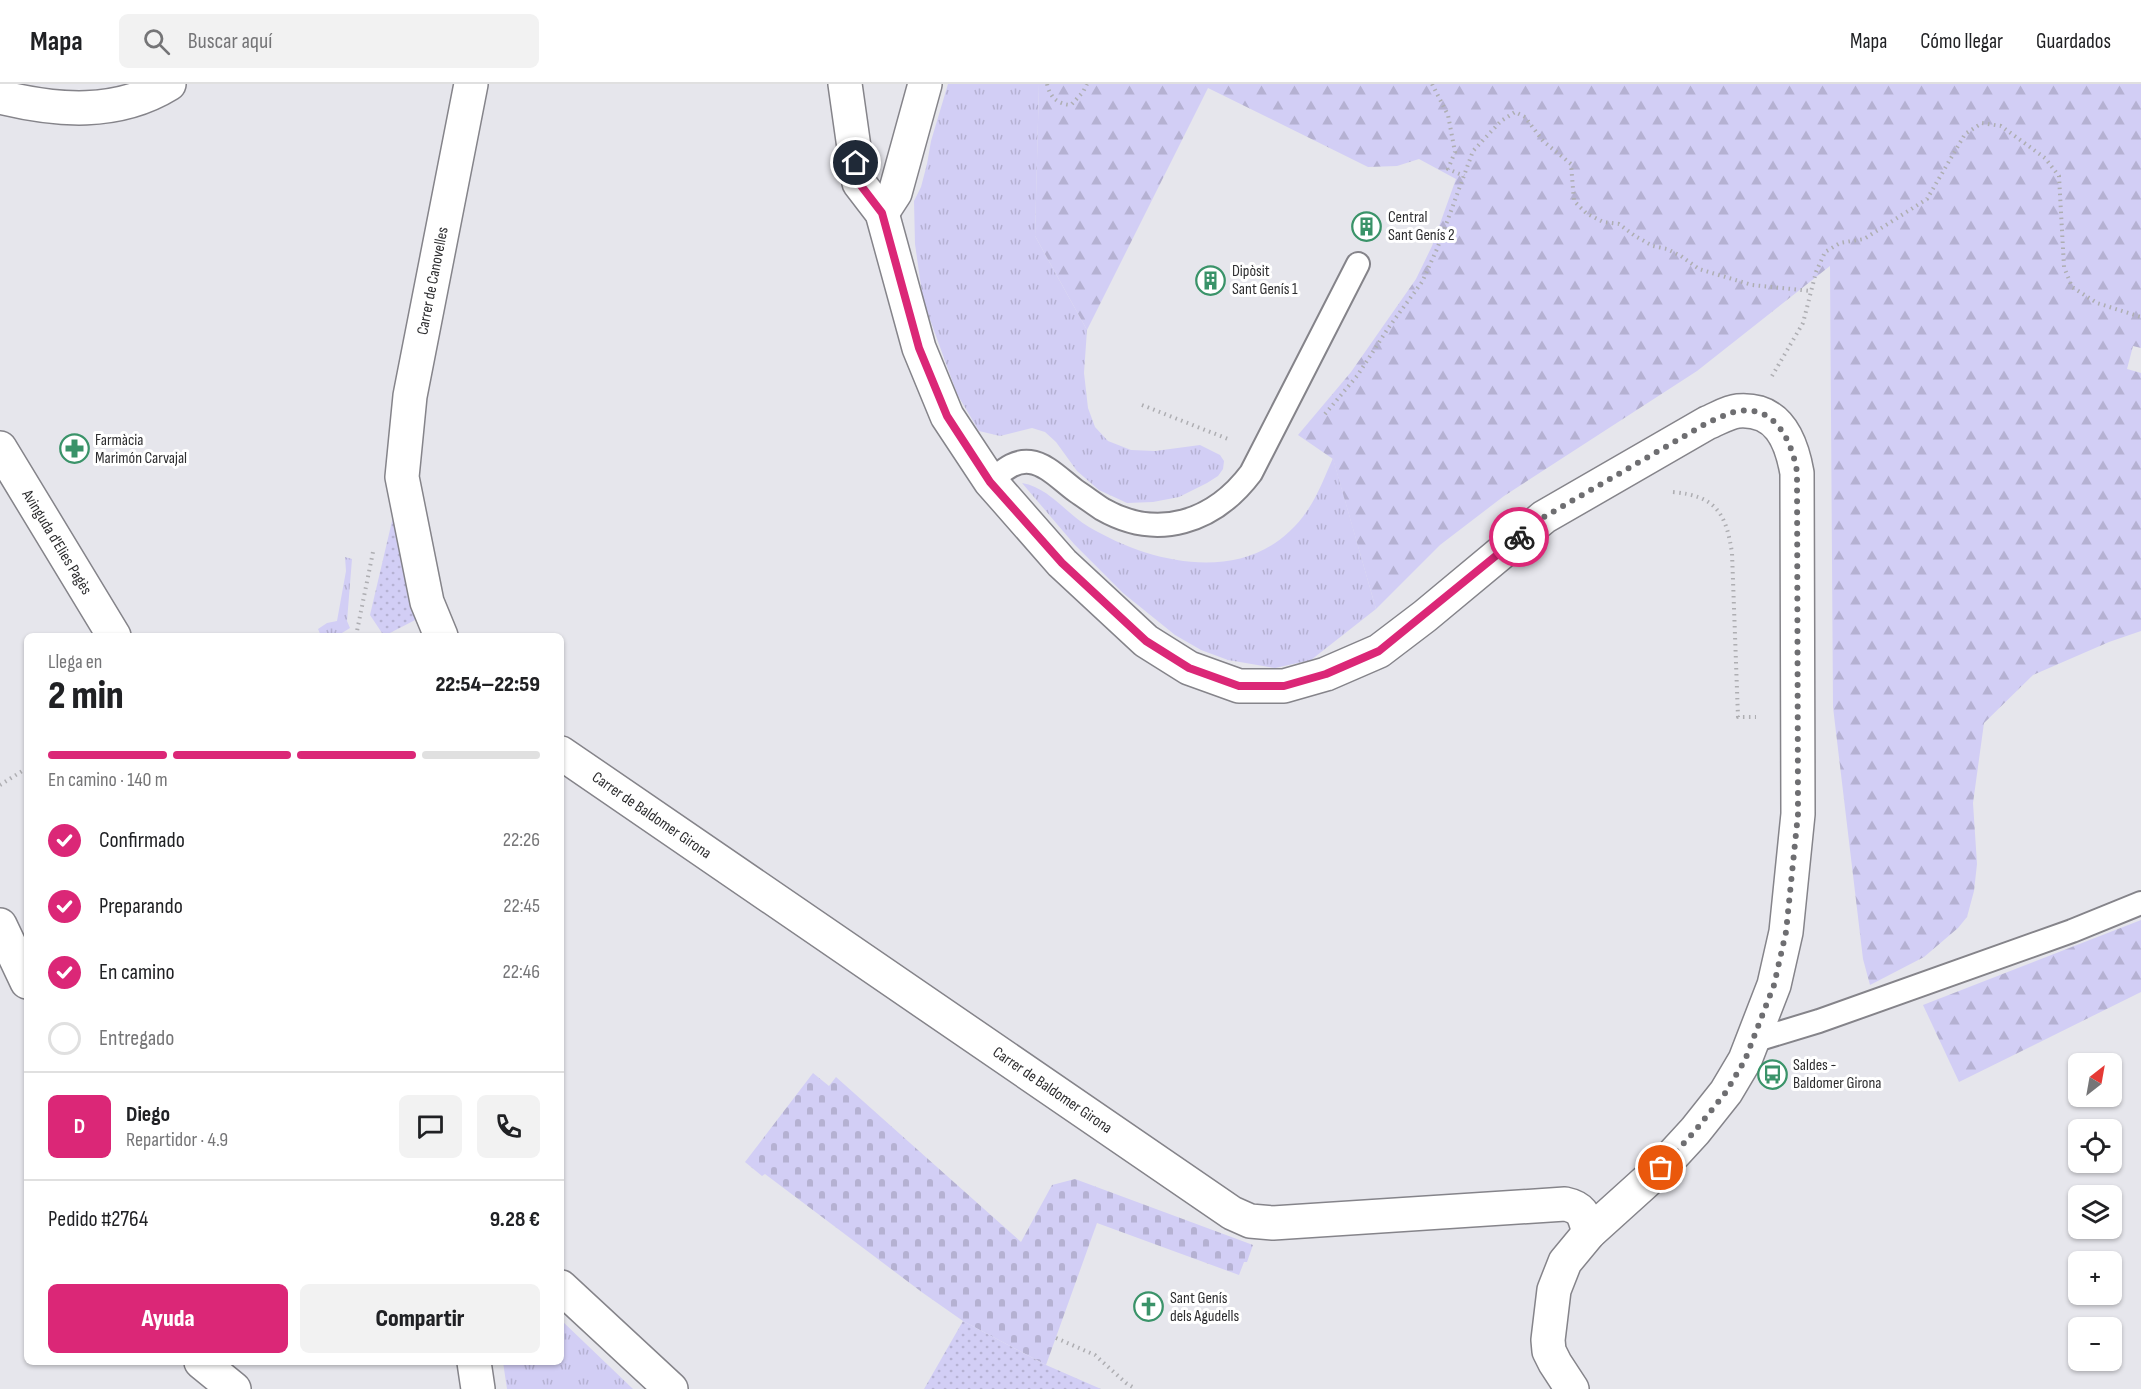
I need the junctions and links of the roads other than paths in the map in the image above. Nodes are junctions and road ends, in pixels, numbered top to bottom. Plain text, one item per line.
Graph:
1 (169, 84) edge
2 (471, 84) edge
3 (845, 84) edge
4 (925, 84) edge
5 (0, 97) edge
6 (882, 213) junction
7 (1358, 264) dead end
8 (0, 448) edge
9 (990, 482) junction
10 (112, 633) edge
11 (440, 633) edge
12 (564, 755) edge
13 (2141, 903) edge
14 (0, 925) edge
15 (24, 976) edge
16 (1753, 1041) junction
17 (1589, 1233) junction
18 (564, 1290) edge
19 (205, 1365) edge
20 (474, 1365) edge
21 (234, 1389) edge
22 (478, 1389) edge
23 (671, 1389) edge
24 (1572, 1389) edge

1 - 5 street
2 - 11 street, Carrer de Canovelles
3 - 6 street
4 - 6 street
6 - 9 street
7 - 9 lane
8 - 10 street, Avinguda d'Elies Pagès
9 - 16 street
12 - 17 street, Carrer de Baldomer Girona
13 - 16 lane
14 - 15 street
16 - 17 street
17 - 24 street
18 - 23 street
19 - 21 street
20 - 22 street

